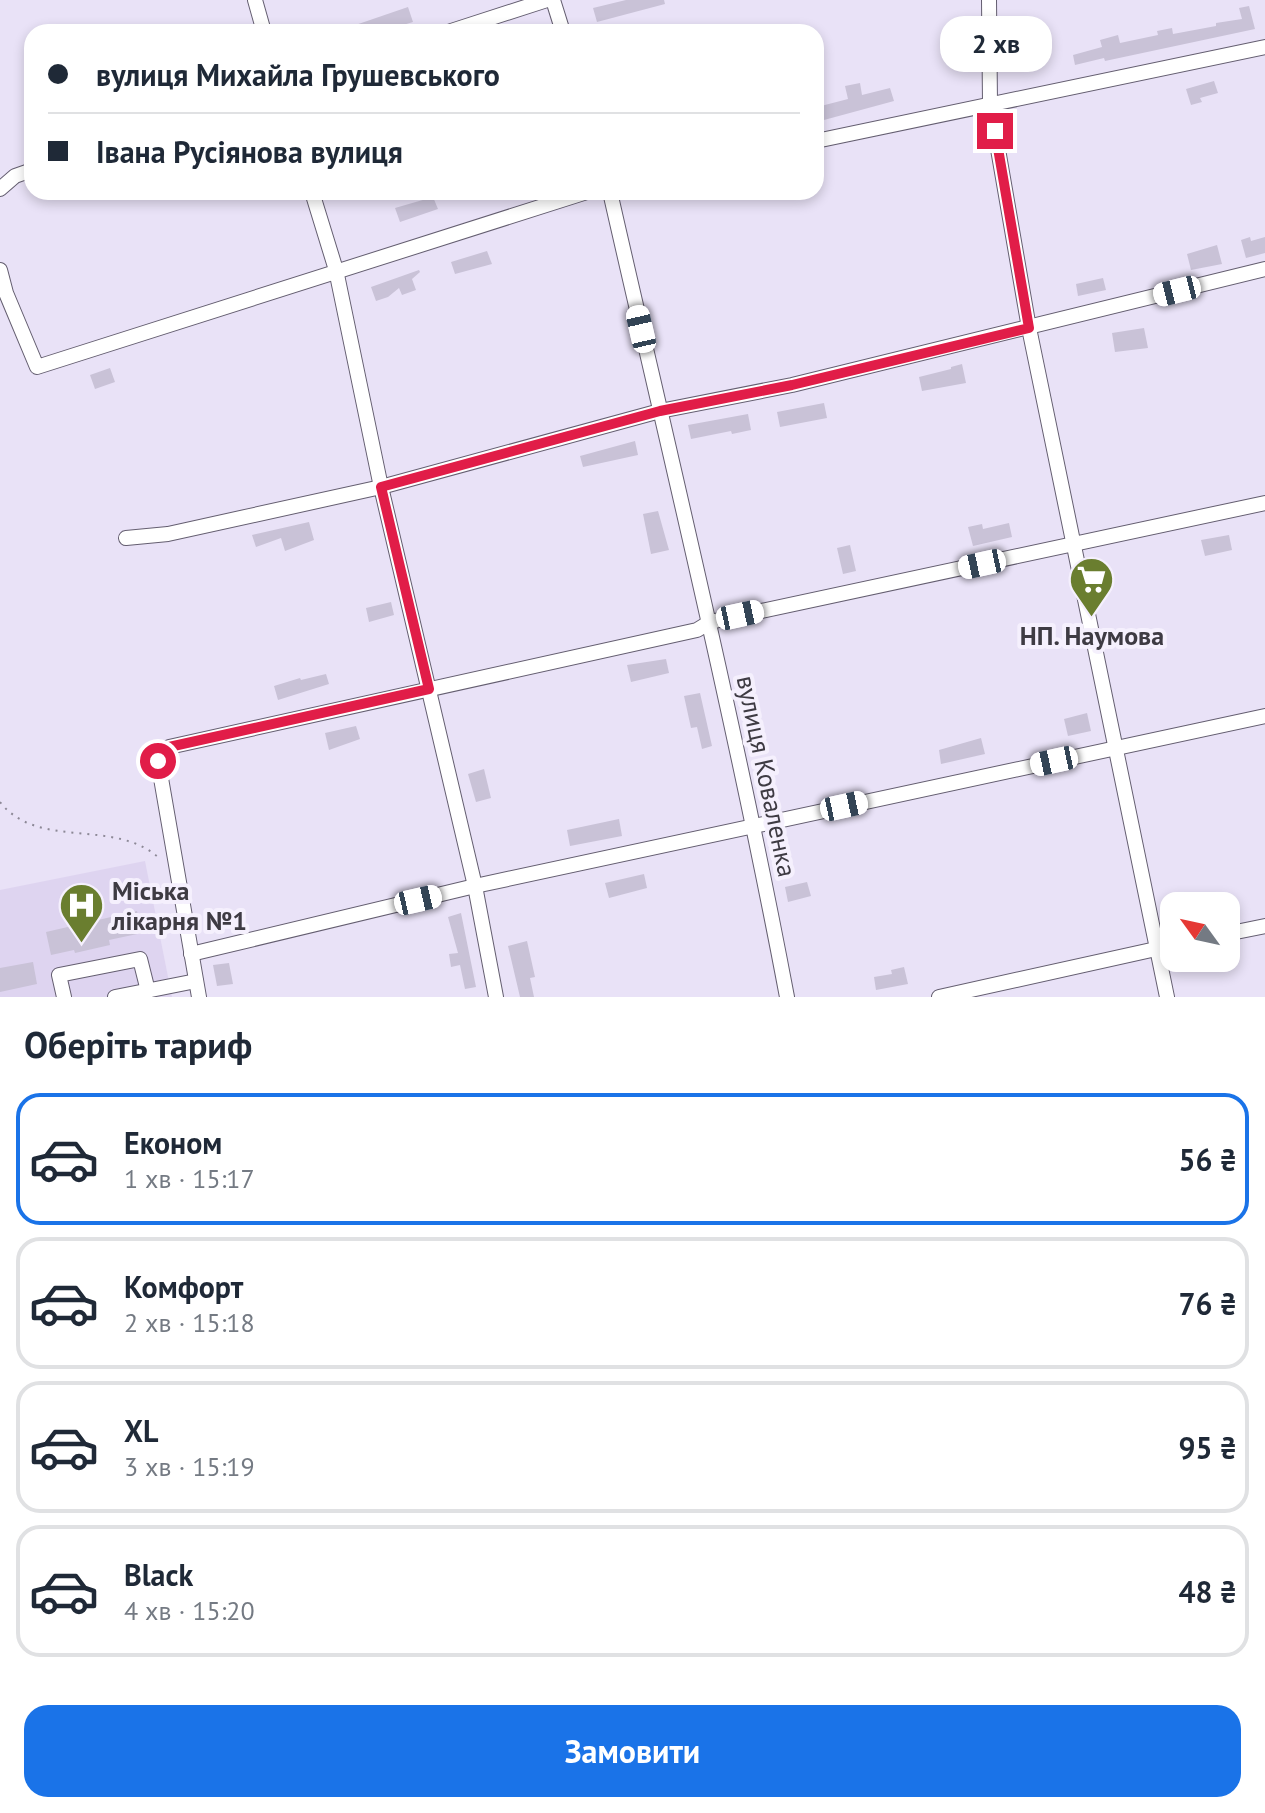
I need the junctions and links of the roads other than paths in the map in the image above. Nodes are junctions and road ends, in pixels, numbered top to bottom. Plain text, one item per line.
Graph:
1 (255, 0) edge
2 (547, 0) edge
3 (553, 0) edge
4 (989, 0) edge
5 (262, 24) edge
6 (473, 24) edge
7 (560, 24) edge
8 (1265, 47) edge
9 (990, 103) junction
10 (824, 139) edge
11 (24, 173) edge
12 (0, 189) edge
13 (314, 200) edge
14 (561, 200) edge
15 (612, 200) edge
16 (1265, 269) edge
17 (0, 270) edge
18 (336, 270) junction
19 (3, 292) edge
20 (1029, 328) junction
21 (660, 411) junction
22 (381, 487) junction
23 (1265, 503) edge
24 (126, 538) dead end
25 (1072, 545) junction
26 (710, 622) junction
27 (429, 689) junction
28 (1265, 716) edge
29 (1114, 748) junction
30 (754, 825) junction
31 (475, 886) junction
32 (1265, 926) edge
33 (1240, 931) edge
34 (1160, 948) edge
35 (1157, 949) junction
36 (191, 954) junction
37 (196, 981) junction
38 (148, 991) junction
39 (64, 997) edge
40 (115, 997) edge
41 (199, 997) edge
42 (496, 997) edge
43 (787, 997) edge
44 (939, 997) edge
45 (1167, 997) edge

1 - 5 street
2 - 6 street
3 - 7 street
4 - 9 street
8 - 9 street
9 - 10 street
9 - 20 street
11 - 12 street
13 - 18 street
14 - 18 street
15 - 21 street, вулиця Коваленка
16 - 20 street
17 - 19 street
18 - 19 street
18 - 22 street
20 - 21 street
20 - 25 street
21 - 22 street
21 - 26 street, вулиця Коваленка
22 - 24 street
22 - 27 street
23 - 25 street
25 - 26 street
25 - 29 street
26 - 27 street
26 - 30 street, вулиця Коваленка
27 - 31 street
27 - 36 street
28 - 29 street
29 - 30 street
29 - 35 street
30 - 31 street
30 - 43 street, вулиця Коваленка
31 - 36 street
31 - 42 street
32 - 33 street
34 - 35 street
35 - 44 street
35 - 45 street
36 - 37 street
37 - 38 street
37 - 41 street
38 - 39 street
38 - 40 street

